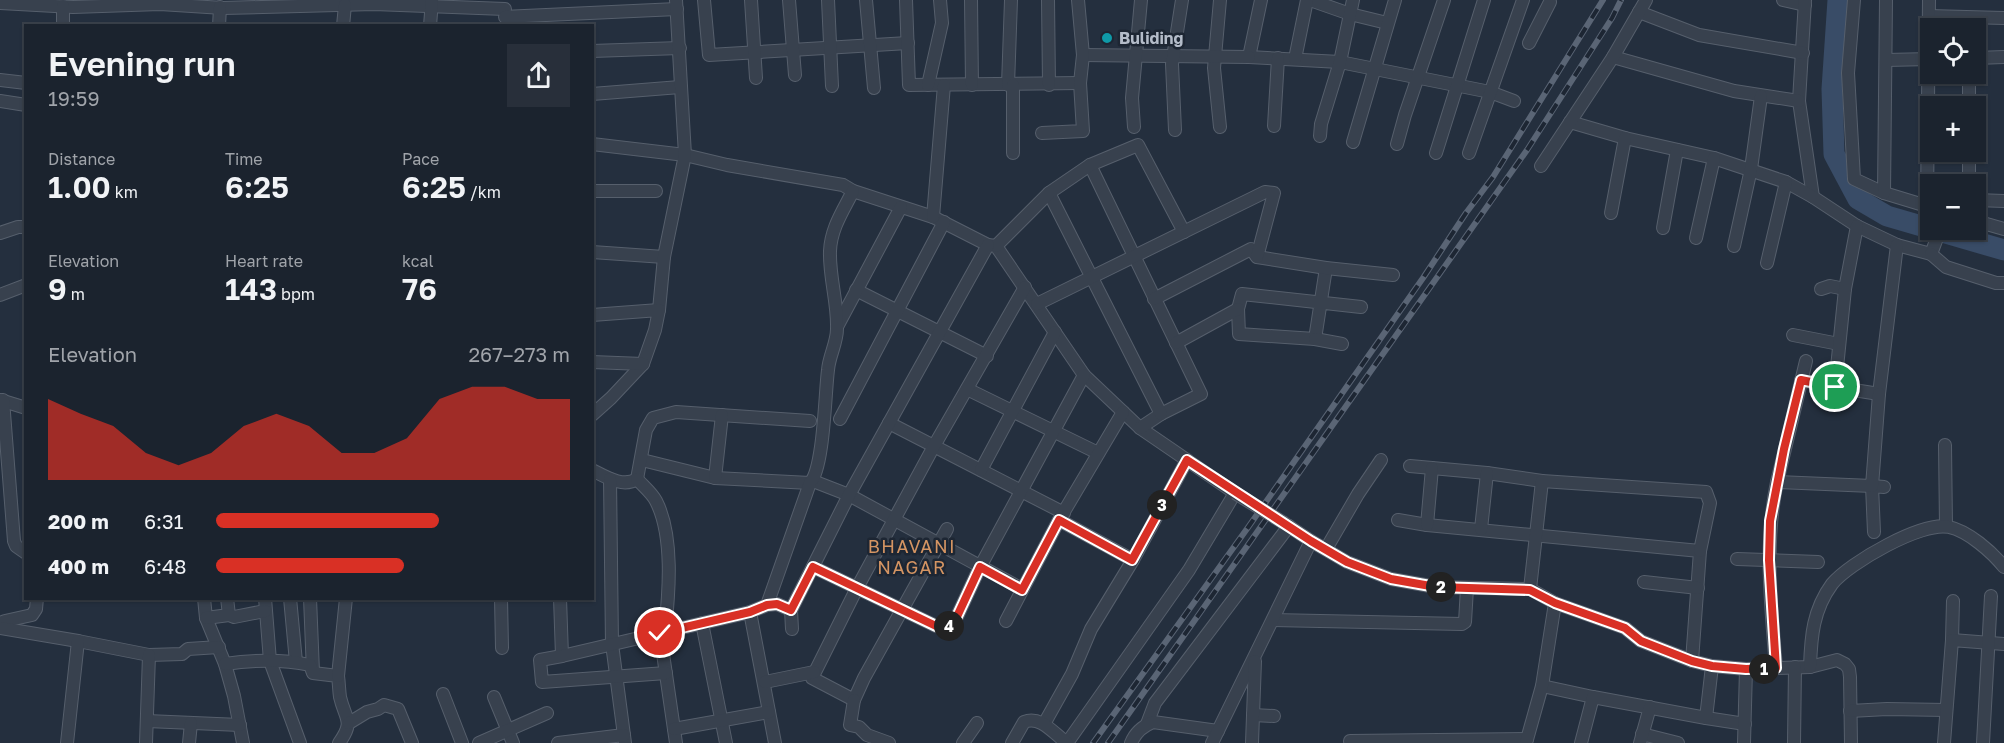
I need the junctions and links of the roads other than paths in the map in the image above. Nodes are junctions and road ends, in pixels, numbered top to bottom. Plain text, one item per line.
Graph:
1 (704, 0) edge
2 (751, 0) edge
3 (789, 0) edge
4 (828, 0) edge
5 (866, 0) edge
6 (906, 0) edge
7 (940, 0) edge
8 (971, 0) edge
9 (1011, 0) edge
10 (1048, 0) edge
11 (1078, 0) edge
12 (1141, 0) edge
13 (1182, 0) edge
14 (1220, 0) edge
15 (1261, 0) edge
16 (1309, 0) edge
17 (1353, 0) edge
18 (1395, 0) edge
19 (1444, 0) edge
20 (1484, 0) edge
21 (1523, 0) edge
22 (1646, 0) edge
23 (1783, 0) edge
24 (1854, 0) edge
25 (1886, 0) edge
26 (1929, 0) edge
27 (1549, 1) edge
28 (160, 2) edge
29 (1805, 2) edge
30 (0, 3) edge
31 (432, 3) edge
32 (70, 4) edge
33 (676, 4) edge
34 (223, 5) edge
35 (345, 5) junction
36 (1639, 12) junction
37 (505, 13) edge
38 (1350, 14) junction
39 (1929, 16) joint
40 (2004, 18) edge
41 (551, 20) edge
42 (1387, 23) junction
43 (64, 24) edge
44 (219, 24) edge
45 (343, 24) edge
46 (430, 24) edge
47 (908, 43) junction
48 (1529, 43) dead end
49 (870, 45) junction
50 (680, 48) junction
51 (830, 48) junction
52 (793, 50) junction
53 (594, 51) edge
54 (754, 52) junction
55 (1803, 53) junction
56 (1083, 56) junction
57 (1134, 56) junction
58 (1173, 56) junction
59 (1215, 56) junction
60 (1249, 57) junction
61 (1613, 57) junction
62 (2004, 57) edge
63 (1278, 58) junction
64 (1986, 58) edge
65 (1295, 59) junction
66 (1920, 59) edge
67 (1886, 60) junction
68 (1340, 62) junction
69 (1374, 69) junction
70 (795, 75) dead end
71 (756, 78) dead end
72 (1417, 78) junction
73 (0, 80) edge
74 (24, 83) edge
75 (1080, 83) junction
76 (1929, 84) edge
77 (928, 85) junction
78 (944, 85) junction
79 (972, 85) junction
80 (1010, 85) junction
81 (1049, 85) junction
82 (832, 86) dead end
83 (1457, 86) junction
84 (680, 87) junction
85 (873, 88) dead end
86 (1490, 92) junction
87 (594, 94) edge
88 (1761, 96) junction
89 (0, 101) edge
90 (1514, 101) dead end
91 (1799, 101) junction
92 (24, 105) edge
93 (1570, 122) junction
94 (1274, 126) dead end
95 (1134, 127) dead end
96 (1220, 127) dead end
97 (1175, 130) dead end
98 (1042, 133) dead end
99 (1320, 136) dead end
100 (1625, 138) junction
101 (1353, 142) dead end
102 (594, 144) edge
103 (1397, 144) dead end
104 (1677, 150) junction
105 (1013, 153) dead end
106 (1436, 153) dead end
107 (1468, 153) dead end
108 (686, 155) junction
109 (1714, 158) junction
110 (1090, 165) junction
111 (1541, 166) dead end
112 (1751, 169) junction
113 (1929, 174) edge
114 (1786, 182) junction
115 (594, 191) edge
116 (656, 191) dead end
117 (853, 191) junction
118 (1049, 193) junction
119 (1884, 193) junction
120 (1814, 197) junction
121 (1986, 200) edge
122 (2004, 201) edge
123 (1920, 203) edge
124 (901, 207) junction
125 (1611, 213) dead end
126 (938, 220) junction
127 (1986, 224) edge
128 (1857, 226) junction
129 (24, 227) edge
130 (1663, 228) dead end
131 (2004, 229) edge
132 (1184, 232) junction
133 (0, 233) edge
134 (1696, 237) dead end
135 (1937, 240) edge
136 (992, 245) junction
137 (1897, 245) junction
138 (1734, 246) dead end
139 (1933, 250) junction
140 (594, 252) edge
141 (664, 257) junction
142 (1133, 257) junction
143 (1257, 257) junction
144 (1767, 263) dead end
145 (1326, 268) junction
146 (1393, 274) dead end
147 (1091, 277) junction
148 (2004, 283) edge
149 (24, 286) edge
150 (1025, 287) junction
151 (1821, 289) dead end
152 (1845, 289) junction
153 (856, 290) junction
154 (0, 295) edge
155 (1154, 298) junction
156 (1321, 302) junction
157 (1037, 304) junction
158 (1361, 307) dead end
159 (1238, 309) junction
160 (659, 310) junction
161 (897, 310) junction
162 (594, 315) edge
163 (837, 326) junction
164 (939, 331) junction
165 (1055, 332) junction
166 (1793, 335) dead end
167 (1315, 339) junction
168 (1176, 343) junction
169 (1342, 344) dead end
170 (1839, 344) junction
171 (987, 356) junction
172 (1806, 361) dead end
173 (594, 362) edge
174 (643, 364) junction
175 (1084, 375) junction
176 (1801, 380) junction
177 (1835, 387) junction
178 (967, 389) junction
179 (1879, 394) junction
180 (2, 400) edge
181 (24, 407) edge
182 (1011, 411) junction
183 (1123, 412) junction
184 (594, 413) edge
185 (1161, 414) junction
186 (722, 415) junction
187 (840, 419) dead end
188 (810, 421) dead end
189 (889, 423) junction
190 (1140, 428) junction
191 (1053, 432) junction
192 (1945, 445) dead end
193 (934, 446) junction
194 (1098, 453) junction
195 (642, 460) junction
196 (1187, 460) junction
197 (1381, 460) dead end
198 (1410, 466) dead end
199 (1432, 468) junction
200 (981, 470) junction
201 (594, 471) edge
202 (1486, 473) junction
203 (715, 478) junction
204 (610, 479) junction
205 (637, 479) junction
206 (1542, 481) junction
207 (811, 482) junction
208 (1777, 482) junction
209 (1878, 487) junction
210 (1022, 491) junction
211 (1235, 493) junction
212 (849, 495) junction
213 (1062, 516) junction
214 (1398, 520) dead end
215 (894, 521) junction
216 (1287, 524) junction
217 (1427, 525) junction
218 (1946, 526) junction
219 (947, 529) dead end
220 (1481, 529) junction
221 (1874, 532) dead end
222 (1535, 535) junction
223 (1311, 541) junction
224 (939, 544) junction
225 (1326, 549) junction
226 (1700, 551) junction
227 (24, 552) edge
228 (1737, 559) dead end
229 (1132, 560) junction
230 (1769, 560) junction
231 (1818, 562) dead end
232 (813, 567) junction
233 (980, 567) junction
234 (2004, 567) edge
235 (1644, 582) dead end
236 (857, 588) junction
237 (1467, 588) junction
238 (1698, 588) junction
239 (1022, 590) junction
240 (1530, 590) junction
241 (1991, 596) dead end
242 (37, 600) edge
243 (204, 600) edge
244 (228, 600) edge
245 (290, 600) edge
246 (310, 600) edge
247 (346, 600) edge
248 (501, 600) edge
249 (560, 600) edge
250 (1953, 601) dead end
251 (1555, 603) junction
252 (265, 605) edge
253 (767, 605) junction
254 (791, 610) junction
255 (903, 611) junction
256 (750, 612) junction
257 (229, 615) junction
258 (206, 618) junction
259 (1273, 620) junction
260 (1006, 621) dead end
261 (0, 623) edge
262 (702, 623) junction
263 (0, 628) edge
264 (792, 629) dead end
265 (662, 632) junction
266 (1952, 640) junction
267 (78, 641) junction
268 (1989, 642) junction
269 (612, 644) junction
270 (2004, 644) edge
271 (219, 647) junction
272 (502, 648) dead end
273 (149, 655) junction
274 (562, 656) junction
275 (1256, 656) junction
276 (270, 661) junction
277 (1692, 661) junction
278 (296, 662) junction
279 (225, 664) junction
280 (1712, 666) junction
281 (1795, 667) junction
282 (1810, 667) junction
283 (1776, 668) junction
284 (1746, 669) junction
285 (814, 672) junction
286 (313, 673) junction
287 (666, 673) junction
288 (338, 676) junction
289 (615, 677) junction
290 (765, 682) junction
291 (1542, 686) junction
292 (443, 694) dead end
293 (1593, 696) junction
294 (494, 697) dead end
295 (854, 700) junction
296 (1650, 707) junction
297 (1946, 710) junction
298 (1850, 711) junction
299 (769, 712) junction
300 (547, 713) dead end
301 (1253, 715) junction
302 (1274, 716) dead end
303 (1706, 718) junction
304 (722, 720) junction
305 (147, 721) junction
306 (191, 723) junction
307 (977, 723) dead end
308 (1044, 724) junction
309 (1147, 724) junction
310 (1745, 724) junction
311 (240, 725) junction
312 (507, 729) junction
313 (674, 729) junction
314 (1218, 731) junction
315 (346, 735) edge
316 (625, 739) edge
317 (1350, 739) edge
318 (1641, 739) edge
319 (1527, 741) edge
320 (887, 742) edge
321 (67, 743) edge
322 (146, 743) edge
323 (189, 743) edge
324 (243, 743) edge
325 (300, 743) edge
326 (412, 743) edge
327 (462, 743) edge
328 (479, 743) edge
329 (513, 743) edge
330 (558, 743) edge
331 (676, 743) edge
332 (726, 743) edge
333 (775, 743) edge
334 (963, 743) edge
335 (1012, 743) edge
336 (1067, 743) edge
337 (1131, 743) edge
338 (1212, 743) edge
339 (1252, 743) edge
340 (1581, 743) edge
341 (1678, 743) edge
342 (1744, 743) edge
343 (1794, 743) edge
344 (1851, 743) edge
345 (1944, 743) edge
346 (1983, 743) edge

1 - 54 street
2 - 54 street
3 - 52 street
4 - 51 street
5 - 49 street
6 - 47 street
7 - 77 street
8 - 79 street
9 - 80 street
10 - 81 street
11 - 56 street
12 - 57 street
13 - 58 street
14 - 59 street
15 - 60 street
16 - 38 street
16 - 65 street
17 - 38 street
18 - 42 street
19 - 72 street
20 - 83 street
21 - 86 street
22 - 36 street
23 - 29 street
24 - 119 street
25 - 67 street
26 - 39 street
27 - 48 street
28 - 32 street
28 - 34 street
29 - 55 street
30 - 32 street
31 - 35 street
31 - 37 street
31 - 46 street
32 - 43 street
33 - 41 street
33 - 50 street
34 - 35 street
34 - 44 street
35 - 45 street
36 - 55 street
36 - 61 street
37 - 41 street
38 - 42 street
38 - 68 street
39 - 40 street
42 - 69 street
47 - 49 street
47 - 77 street
49 - 51 street
49 - 85 street
50 - 53 street
50 - 84 street
51 - 52 street
51 - 82 street
52 - 54 street
52 - 70 street
54 - 71 street
55 - 91 street
56 - 57 street
56 - 75 street
57 - 58 street
57 - 95 street
58 - 59 street
58 - 97 street
59 - 60 street
59 - 96 street
60 - 63 street
61 - 88 street
61 - 93 street
62 - 64 street
63 - 65 street
63 - 94 street
65 - 68 street
66 - 67 street
67 - 119 street
68 - 69 street
68 - 99 street
69 - 72 street
69 - 101 street
72 - 83 street
72 - 103 street
73 - 74 street
75 - 81 street
75 - 98 street
76 - 113 street
77 - 78 street
78 - 79 street
78 - 126 street
79 - 80 street
80 - 81 street
80 - 105 street
83 - 86 street
83 - 106 street
84 - 87 street
84 - 108 street
86 - 90 street
86 - 107 street
88 - 91 street
88 - 112 street
89 - 92 street
91 - 120 street
93 - 100 street
93 - 111 street
100 - 104 street
100 - 125 street
102 - 108 street
104 - 109 street
104 - 130 street
108 - 117 street
108 - 141 street
109 - 112 street
109 - 134 street
110 - 118 street
110 - 132 street
110 - 142 street
112 - 114 street
112 - 138 street
114 - 120 street
114 - 144 street
115 - 116 street
117 - 124 street
117 - 163 street
118 - 136 street
118 - 147 street
119 - 123 street
120 - 128 street
121 - 122 street
124 - 126 street
124 - 153 street
126 - 136 street
126 - 161 street
127 - 131 street
128 - 137 street
128 - 152 street
129 - 133 street
132 - 142 street
132 - 143 street
135 - 139 street
136 - 150 street
136 - 164 street
137 - 139 street
137 - 179 street
139 - 148 street
140 - 141 street
141 - 160 street
142 - 147 street
142 - 155 street
143 - 145 street
143 - 155 street
145 - 146 street
145 - 156 street
147 - 157 street
147 - 185 street
149 - 154 street
150 - 157 street
150 - 171 street
151 - 152 street
152 - 170 street
153 - 161 street
153 - 163 street
155 - 168 street
156 - 158 street
156 - 159 street
156 - 167 street
157 - 165 street
159 - 167 street
159 - 168 street
160 - 162 street
160 - 174 street
161 - 164 street
161 - 187 street
163 - 207 street
164 - 171 street
164 - 189 street
165 - 175 street
165 - 182 street
166 - 170 street
167 - 169 street
168 - 185 street
170 - 177 street
171 - 178 street
172 - 176 street
173 - 174 street
174 - 184 street
175 - 183 street
175 - 191 street
176 - 177 street
176 - 208 street
177 - 179 street
178 - 182 street
178 - 193 street
179 - 209 street
180 - 181 street
180 - 227 street
182 - 191 street
182 - 200 street
183 - 190 street
183 - 194 street
185 - 190 street
186 - 188 street
186 - 195 street
186 - 203 street
189 - 193 street
189 - 212 street
190 - 196 street
191 - 194 street
191 - 210 street
192 - 218 street
193 - 200 street
193 - 215 street
194 - 213 street
195 - 203 street
195 - 205 street
196 - 211 street
196 - 229 street
197 - 225 street
198 - 199 street
199 - 202 street
199 - 217 street
200 - 210 street
201 - 204 street
202 - 206 street
202 - 220 street
203 - 207 street
204 - 205 street
204 - 269 street
205 - 265 street
206 - 222 street
206 - 226 street
207 - 212 street
207 - 253 street
208 - 209 street
208 - 230 street
209 - 221 street
210 - 213 street
210 - 233 street
211 - 216 street, bridge
211 - 336 street
212 - 215 street
212 - 232 street
213 - 229 street
213 - 239 street
214 - 217 street
215 - 224 street
215 - 236 street
216 - 223 street
216 - 309 street
217 - 220 street
218 - 234 street
218 - 282 street
219 - 224 street
220 - 222 street
222 - 226 street
222 - 240 street
223 - 225 street
223 - 259 street
224 - 233 street
224 - 255 street
225 - 237 street
226 - 238 street
228 - 230 street
229 - 308 street
230 - 231 street
230 - 283 street
232 - 236 street
232 - 254 street
233 - 239 street
233 - 255 street
235 - 238 street
236 - 255 street
236 - 285 street
237 - 240 street
237 - 259 street
238 - 277 street
239 - 260 street
240 - 251 street
241 - 268 street
242 - 261 street
243 - 258 street
244 - 257 street
245 - 278 street
246 - 286 street
247 - 288 street
248 - 272 street
249 - 274 street
250 - 266 street
251 - 277 street
251 - 291 street
252 - 257 street
252 - 276 street
253 - 254 street
253 - 256 street
254 - 264 street
255 - 295 street
256 - 262 street
256 - 290 street
257 - 258 street
258 - 271 street
259 - 275 street
262 - 265 street
262 - 304 street
263 - 267 street
265 - 269 street
265 - 287 street
266 - 268 street
266 - 297 street
267 - 273 street
267 - 321 street
268 - 270 street
268 - 346 street
269 - 274 street
269 - 289 street
271 - 273 street
271 - 279 street
273 - 305 street
274 - 289 street
275 - 301 street
275 - 314 street
276 - 278 street
276 - 279 street
276 - 325 street
277 - 280 street
278 - 286 street
279 - 311 street
280 - 284 street
280 - 303 street
281 - 282 street
281 - 283 street
281 - 343 street
282 - 298 street
283 - 284 street
284 - 310 street
285 - 290 street
285 - 295 street
286 - 288 street
287 - 289 street
287 - 313 street
288 - 315 street
289 - 316 street
290 - 299 street
291 - 293 street
291 - 319 street
292 - 327 street
293 - 296 street
293 - 340 street
294 - 312 street
295 - 320 street
296 - 303 street
296 - 318 street
297 - 298 street
297 - 345 street
298 - 344 street
299 - 304 street
299 - 333 street
300 - 312 street
301 - 302 street
301 - 339 street
303 - 310 street
304 - 313 street
304 - 332 street
305 - 306 street
305 - 322 street
306 - 311 street
306 - 323 street
307 - 334 street
308 - 335 street
308 - 336 street
309 - 314 street
309 - 337 street
310 - 342 street
311 - 324 street
312 - 328 street
312 - 329 street
313 - 331 street
314 - 338 street
315 - 326 street
316 - 330 street
317 - 319 street
318 - 341 street

